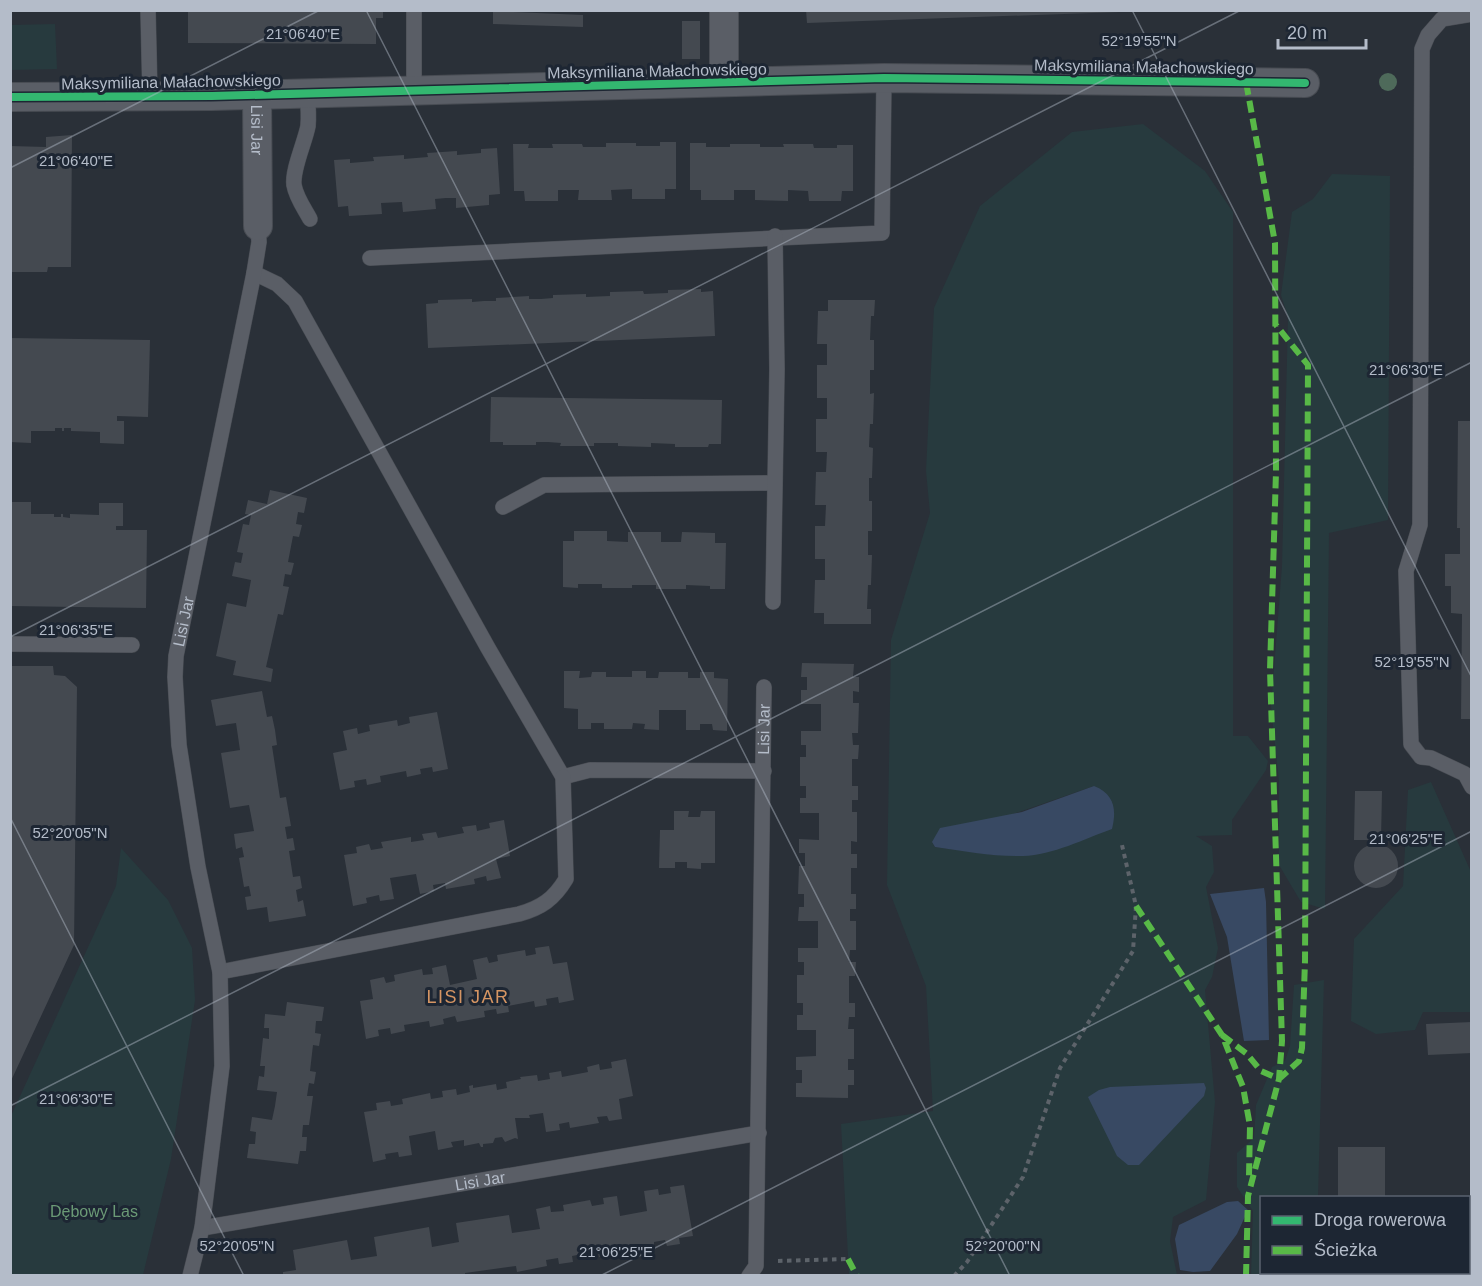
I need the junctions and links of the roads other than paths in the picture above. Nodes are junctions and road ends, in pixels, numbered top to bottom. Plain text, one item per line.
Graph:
1 (148, 10) edge
2 (414, 10) edge
3 (724, 10) edge
4 (1472, 14) edge
5 (884, 78) junction
6 (724, 82) junction
7 (1305, 83) dead end
8 (414, 90) junction
9 (307, 93) junction
10 (257, 94) junction
11 (150, 96) junction
12 (10, 98) edge
13 (310, 219) dead end
14 (258, 226) joint
15 (775, 236) junction
16 (370, 258) dead end
17 (254, 273) junction
18 (774, 483) junction
19 (503, 507) dead end
20 (773, 602) dead end
21 (10, 644) edge
22 (132, 645) dead end
23 (764, 687) dead end
24 (764, 771) junction
25 (563, 777) junction
26 (1472, 787) edge
27 (220, 972) junction
28 (759, 1133) junction
29 (202, 1228) junction
30 (753, 1268) edge
31 (190, 1275) edge

1 - 11 lane
2 - 8 lane
3 - 6 street, Maksymiliana Małachowskiego
4 - 26 lane
5 - 6 street, Maksymiliana Małachowskiego
5 - 7 street, Maksymiliana Małachowskiego
5 - 15 lane
6 - 8 street, Maksymiliana Małachowskiego
8 - 9 street, Maksymiliana Małachowskiego
9 - 10 street, Maksymiliana Małachowskiego
9 - 13 lane
10 - 11 street, Maksymiliana Małachowskiego
10 - 14 street, Lisi Jar
11 - 12 street, Maksymiliana Małachowskiego
14 - 17 lane, Lisi Jar
15 - 16 lane
15 - 18 lane
17 - 25 lane
17 - 27 lane, Lisi Jar
18 - 19 lane
18 - 20 lane
21 - 22 lane
23 - 24 lane, Lisi Jar
24 - 25 lane, Lisi Jar
24 - 28 lane, Lisi Jar
25 - 27 lane
27 - 29 lane, Lisi Jar
28 - 29 lane, Lisi Jar
28 - 30 lane, Lisi Jar
29 - 31 lane, Lisi Jar

